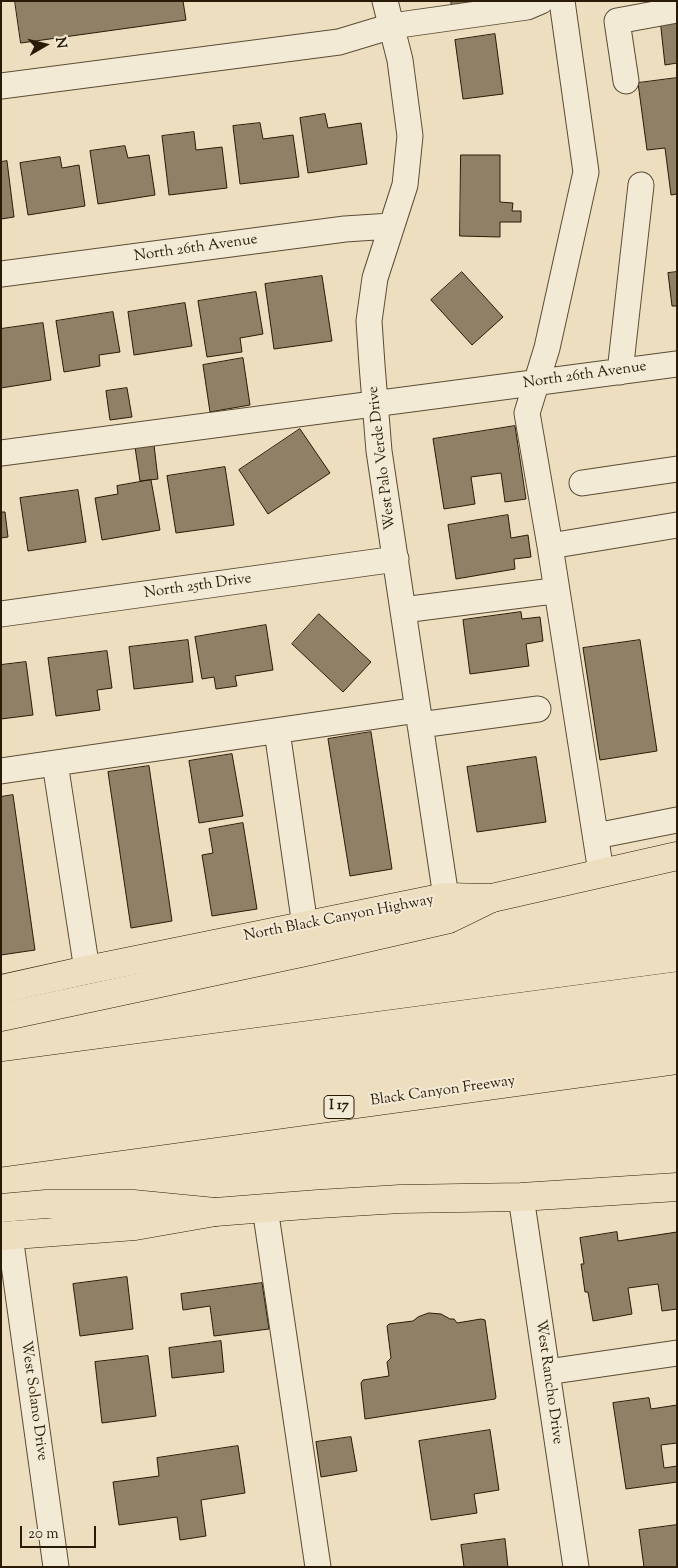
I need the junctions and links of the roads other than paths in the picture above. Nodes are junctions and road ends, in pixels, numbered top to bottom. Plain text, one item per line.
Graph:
1 (385, 1) edge
2 (541, 1) edge
3 (562, 1) edge
4 (677, 10) edge
5 (392, 26) junction
6 (626, 81) dead end
7 (1, 86) edge
8 (640, 185) dead end
9 (391, 226) junction
10 (1, 274) edge
11 (677, 364) edge
12 (620, 372) junction
13 (537, 382) junction
14 (375, 403) junction
15 (1, 454) edge
16 (677, 469) edge
17 (582, 483) dead end
18 (677, 525) edge
19 (550, 546) junction
20 (396, 559) junction
21 (545, 592) dead end
22 (403, 610) junction
23 (1, 614) edge
24 (538, 709) dead end
25 (419, 718) junction
26 (277, 730) junction
27 (55, 763) junction
28 (1, 771) edge
29 (677, 820) edge
30 (596, 836) junction
31 (675, 856) edge
32 (602, 872) junction
33 (447, 908) junction
34 (305, 926) junction
35 (87, 970) junction
36 (677, 986) edge
37 (1, 990) edge
38 (677, 1013) edge
39 (1, 1017) edge
40 (677, 1035) edge
41 (677, 1060) edge
42 (1, 1076) edge
43 (1, 1104) edge
44 (1, 1127) edge
45 (1, 1154) edge
46 (677, 1187) edge
47 (521, 1198) junction
48 (1, 1208) edge
49 (265, 1208) junction
50 (215, 1212) junction
51 (6, 1236) edge
52 (677, 1353) edge
53 (547, 1372) junction
54 (56, 1567) edge
55 (318, 1567) edge
56 (576, 1567) edge

1 - 5 street, West Palo Verde Drive
2 - 5 street
3 - 13 street
4 - 6 street
5 - 7 street
5 - 9 street, West Palo Verde Drive
8 - 12 street
9 - 10 street, North 26th Avenue
9 - 14 street, West Palo Verde Drive
11 - 12 street, North 26th Avenue
12 - 13 street, North 26th Avenue
13 - 14 street, North 26th Avenue
13 - 19 street
14 - 15 street, North 26th Avenue
14 - 20 street, West Palo Verde Drive
16 - 17 street
18 - 19 street
19 - 30 street
20 - 22 street, West Palo Verde Drive
20 - 23 street, North 25th Drive
21 - 22 street
22 - 25 street, West Palo Verde Drive
24 - 25 street
25 - 26 street
25 - 33 street, West Palo Verde Drive
26 - 27 street
26 - 34 street
27 - 28 street
27 - 35 street
29 - 30 street
30 - 32 street
31 - 32 main road
32 - 33 main road
33 - 34 main road, North Black Canyon Highway
33 - 39 main road
34 - 35 main road, North Black Canyon Highway
35 - 37 main road, North Black Canyon Highway
36 - 42 main road
38 - 43 main road
40 - 44 main road
41 - 45 main road, Black Canyon Freeway / I 17
46 - 47 main road
47 - 49 main road
47 - 53 street, West Rancho Drive
48 - 50 main road
49 - 50 main road
49 - 55 street
50 - 51 main road
51 - 54 street, West Solano Drive
52 - 53 street
53 - 56 street, West Rancho Drive

